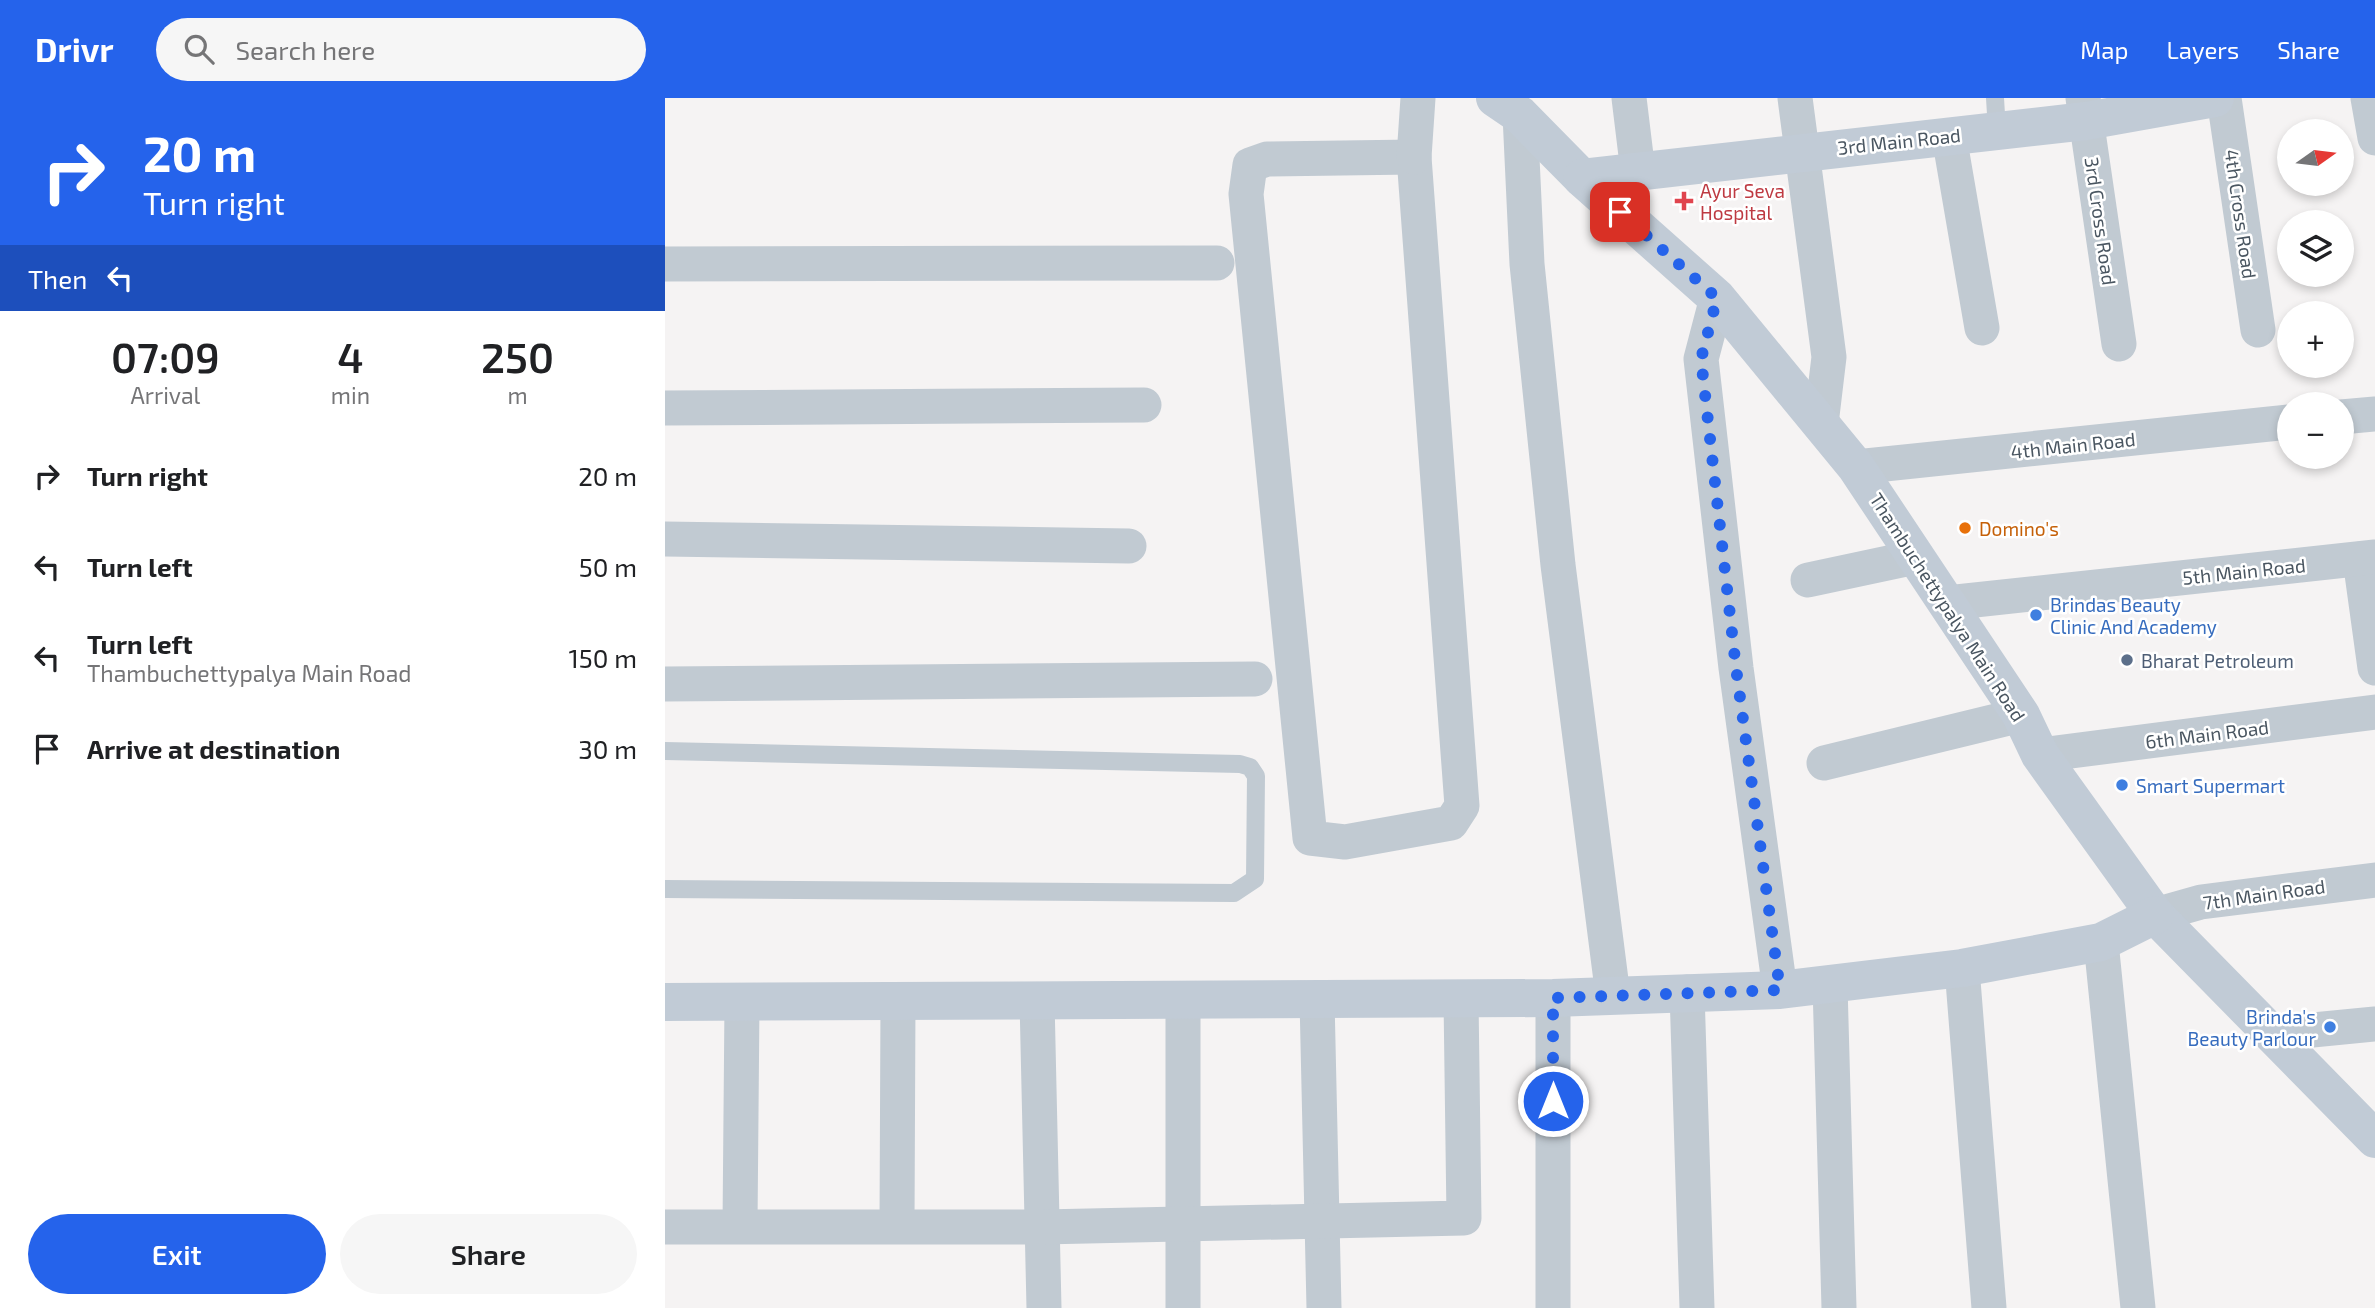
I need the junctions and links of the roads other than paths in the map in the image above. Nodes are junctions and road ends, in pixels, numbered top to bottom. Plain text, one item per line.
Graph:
1 (1417, 98) edge
2 (1629, 98) edge
3 (1794, 98) edge
4 (2215, 98) edge
5 (2224, 98) edge
6 (2368, 98) edge
7 (1507, 107) edge
8 (2085, 109) edge
9 (1996, 114) edge
10 (1949, 136) junction
11 (2375, 138) edge
12 (1800, 152) junction
13 (1415, 157) junction
14 (1638, 172) junction
15 (1582, 178) junction
16 (1217, 263) dead end
17 (665, 264) edge
18 (1717, 298) junction
19 (1982, 328) dead end
20 (2258, 330) dead end
21 (2119, 344) dead end
22 (1145, 405) dead end
23 (665, 408) edge
24 (2375, 414) edge
25 (2354, 416) edge
26 (2277, 423) edge
27 (1821, 424) junction
28 (1856, 467) junction
29 (665, 540) edge
30 (1129, 546) dead end
31 (1916, 557) junction
32 (2367, 558) edge
33 (1808, 580) dead end
34 (1947, 603) junction
35 (2375, 668) edge
36 (1255, 679) dead end
37 (665, 684) edge
38 (2375, 712) edge
39 (2021, 715) junction
40 (665, 751) edge
41 (2039, 755) junction
42 (1824, 763) dead end
43 (2375, 880) edge
44 (665, 889) edge
45 (2155, 915) junction
46 (2101, 942) junction
47 (1962, 968) junction
48 (1830, 985) junction
49 (1780, 990) junction
50 (1687, 992) junction
51 (1613, 996) junction
52 (1553, 998) junction
53 (1183, 999) junction
54 (1317, 999) junction
55 (1461, 999) junction
56 (1037, 1000) junction
57 (898, 1001) junction
58 (665, 1002) edge
59 (742, 1002) junction
60 (2375, 1024) edge
61 (2272, 1034) junction
62 (2375, 1139) edge
63 (1322, 1220) junction
64 (1183, 1222) junction
65 (897, 1225) junction
66 (740, 1226) junction
67 (665, 1227) edge
68 (1042, 1227) junction
69 (1044, 1308) edge
70 (1183, 1308) edge
71 (1324, 1308) edge
72 (1553, 1308) edge
73 (1697, 1308) edge
74 (1839, 1308) edge
75 (1989, 1308) edge
76 (2138, 1308) edge

1 - 13 street
2 - 14 street
3 - 12 street
4 - 8 street, 3rd Main Road
5 - 20 street, 4th Cross Road
6 - 11 street
7 - 15 street, Thambuchettypalya Main Road
7 - 51 street
8 - 9 street, 3rd Main Road
8 - 21 street, 3rd Cross Road
9 - 10 street, 3rd Main Road
10 - 12 street, 3rd Main Road
10 - 19 street
12 - 14 street, 3rd Main Road
12 - 27 street
13 - 13 street
14 - 15 street, 3rd Main Road
15 - 18 street, Thambuchettypalya Main Road
16 - 17 street
18 - 27 street, Thambuchettypalya Main Road
18 - 49 street
22 - 23 street
24 - 25 street
26 - 28 street, 4th Main Road
27 - 28 street, Thambuchettypalya Main Road
28 - 31 street, Thambuchettypalya Main Road
29 - 30 street
31 - 33 street
31 - 34 street, Thambuchettypalya Main Road
32 - 34 street, 5th Main Road
32 - 35 street
34 - 39 street, Thambuchettypalya Main Road
36 - 37 street
38 - 41 street, 6th Main Road
39 - 41 street, Thambuchettypalya Main Road
39 - 42 street
40 - 44 lane
41 - 45 street, Thambuchettypalya Main Road
43 - 45 street, 7th Main Road
45 - 46 street
45 - 61 street, Thambuchettypalya Main Road
46 - 47 street
46 - 76 street
47 - 48 street
47 - 75 street
48 - 49 street
48 - 74 street
49 - 50 street
50 - 51 street
50 - 73 street
51 - 52 street
52 - 55 street
52 - 72 street
53 - 54 street
53 - 56 street
53 - 64 street
54 - 55 street
54 - 63 street
55 - 63 street
56 - 57 street
56 - 68 street
57 - 59 street
57 - 65 street
58 - 59 street
59 - 66 street
60 - 61 street
61 - 62 street, Thambuchettypalya Main Road
63 - 64 street
63 - 71 street
64 - 68 street
64 - 70 street
65 - 66 street
65 - 68 street
66 - 67 street
68 - 69 street

